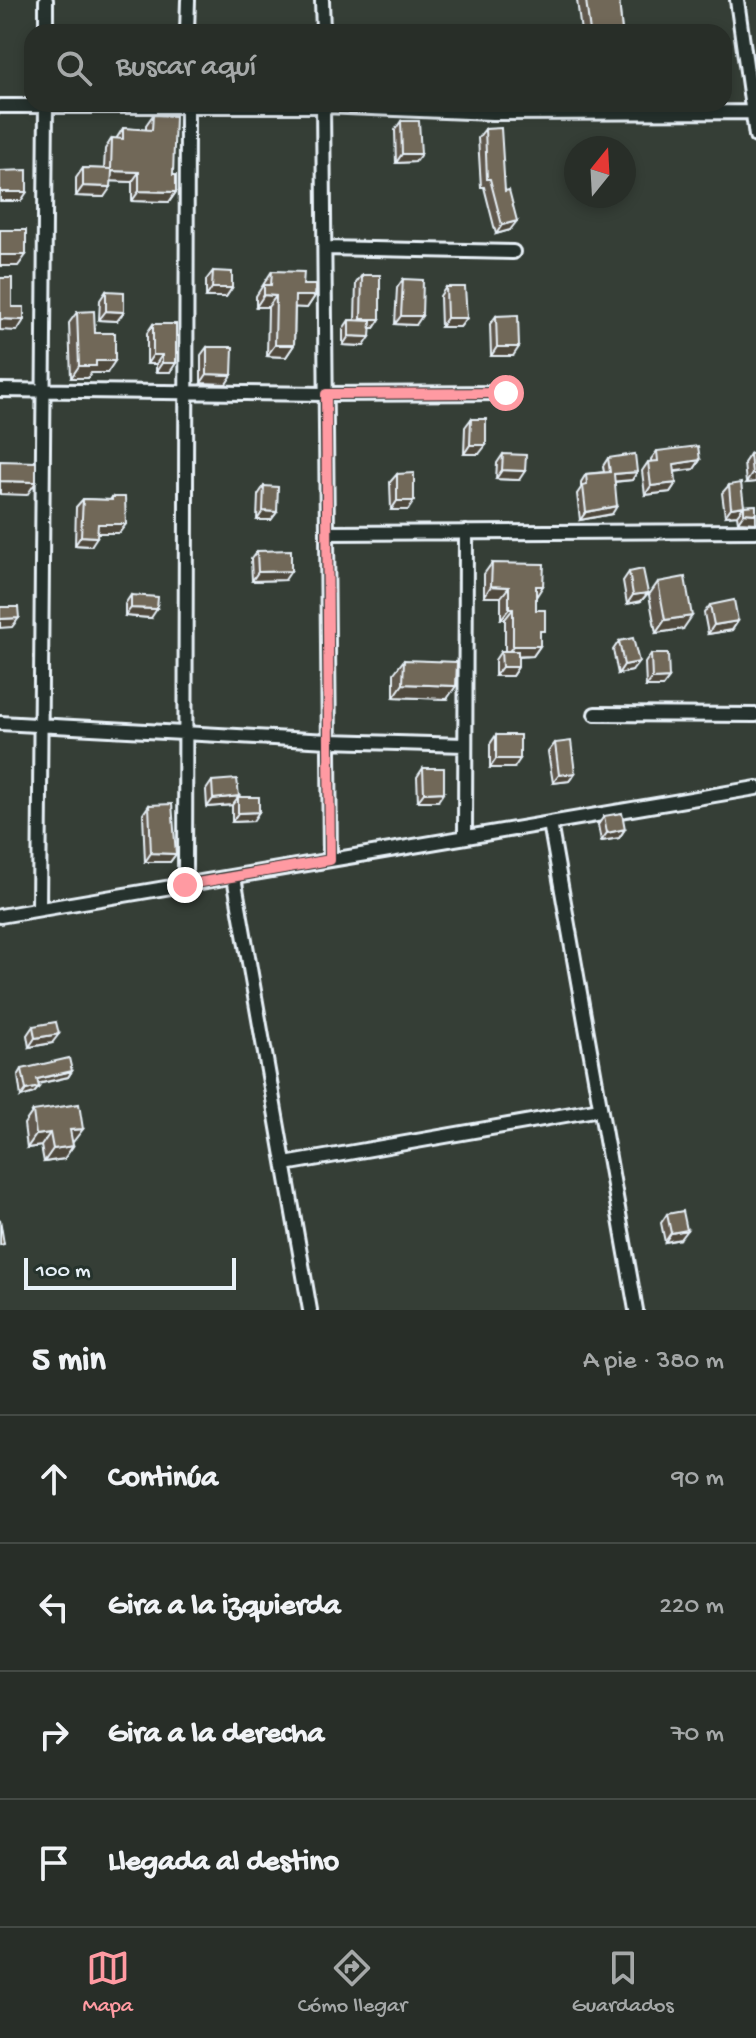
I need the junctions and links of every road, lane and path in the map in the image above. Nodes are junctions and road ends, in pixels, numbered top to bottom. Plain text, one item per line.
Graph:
1 (46, 0) edge
2 (188, 0) edge
3 (322, 0) edge
4 (737, 0) edge
5 (46, 24) edge
6 (187, 24) edge
7 (323, 24) edge
8 (24, 105) edge
9 (0, 106) edge
10 (46, 112) edge
11 (187, 112) edge
12 (323, 112) edge
13 (471, 112) edge
14 (754, 112) edge
15 (756, 136) edge
16 (325, 248) junction
17 (513, 252) dead end
18 (0, 390) edge
19 (43, 391) junction
20 (186, 392) junction
21 (506, 393) dead end
22 (326, 394) junction
23 (756, 531) edge
24 (466, 532) junction
25 (327, 533) junction
26 (595, 714) dead end
27 (756, 715) edge
28 (0, 723) edge
29 (40, 725) junction
30 (185, 733) junction
31 (329, 741) junction
32 (465, 745) junction
33 (756, 788) edge
34 (550, 823) junction
35 (465, 837) junction
36 (330, 860) junction
37 (234, 877) junction
38 (185, 885) junction
39 (39, 909) junction
40 (0, 916) edge
41 (600, 1109) junction
42 (285, 1164) junction
43 (310, 1310) edge
44 (636, 1310) edge

1 - 5 street
2 - 6 street
3 - 7 street
4 - 14 street
8 - 9 street
10 - 19 street
11 - 20 street
12 - 16 street
13 - 14 street
14 - 15 street
16 - 17 street
16 - 22 street
18 - 19 street
19 - 20 street
19 - 29 street
20 - 22 street
20 - 30 street
21 - 22 street
22 - 25 street
23 - 24 street
24 - 25 street
24 - 32 street
25 - 31 street
26 - 27 street
28 - 29 street
29 - 30 street
29 - 39 street
30 - 31 street
30 - 38 street
31 - 32 street
31 - 36 street
32 - 35 street
33 - 34 street
34 - 35 street
34 - 41 street
35 - 36 street
36 - 37 street
37 - 38 street
37 - 42 street
38 - 39 street
39 - 40 street
41 - 42 street
41 - 44 street
42 - 43 street

